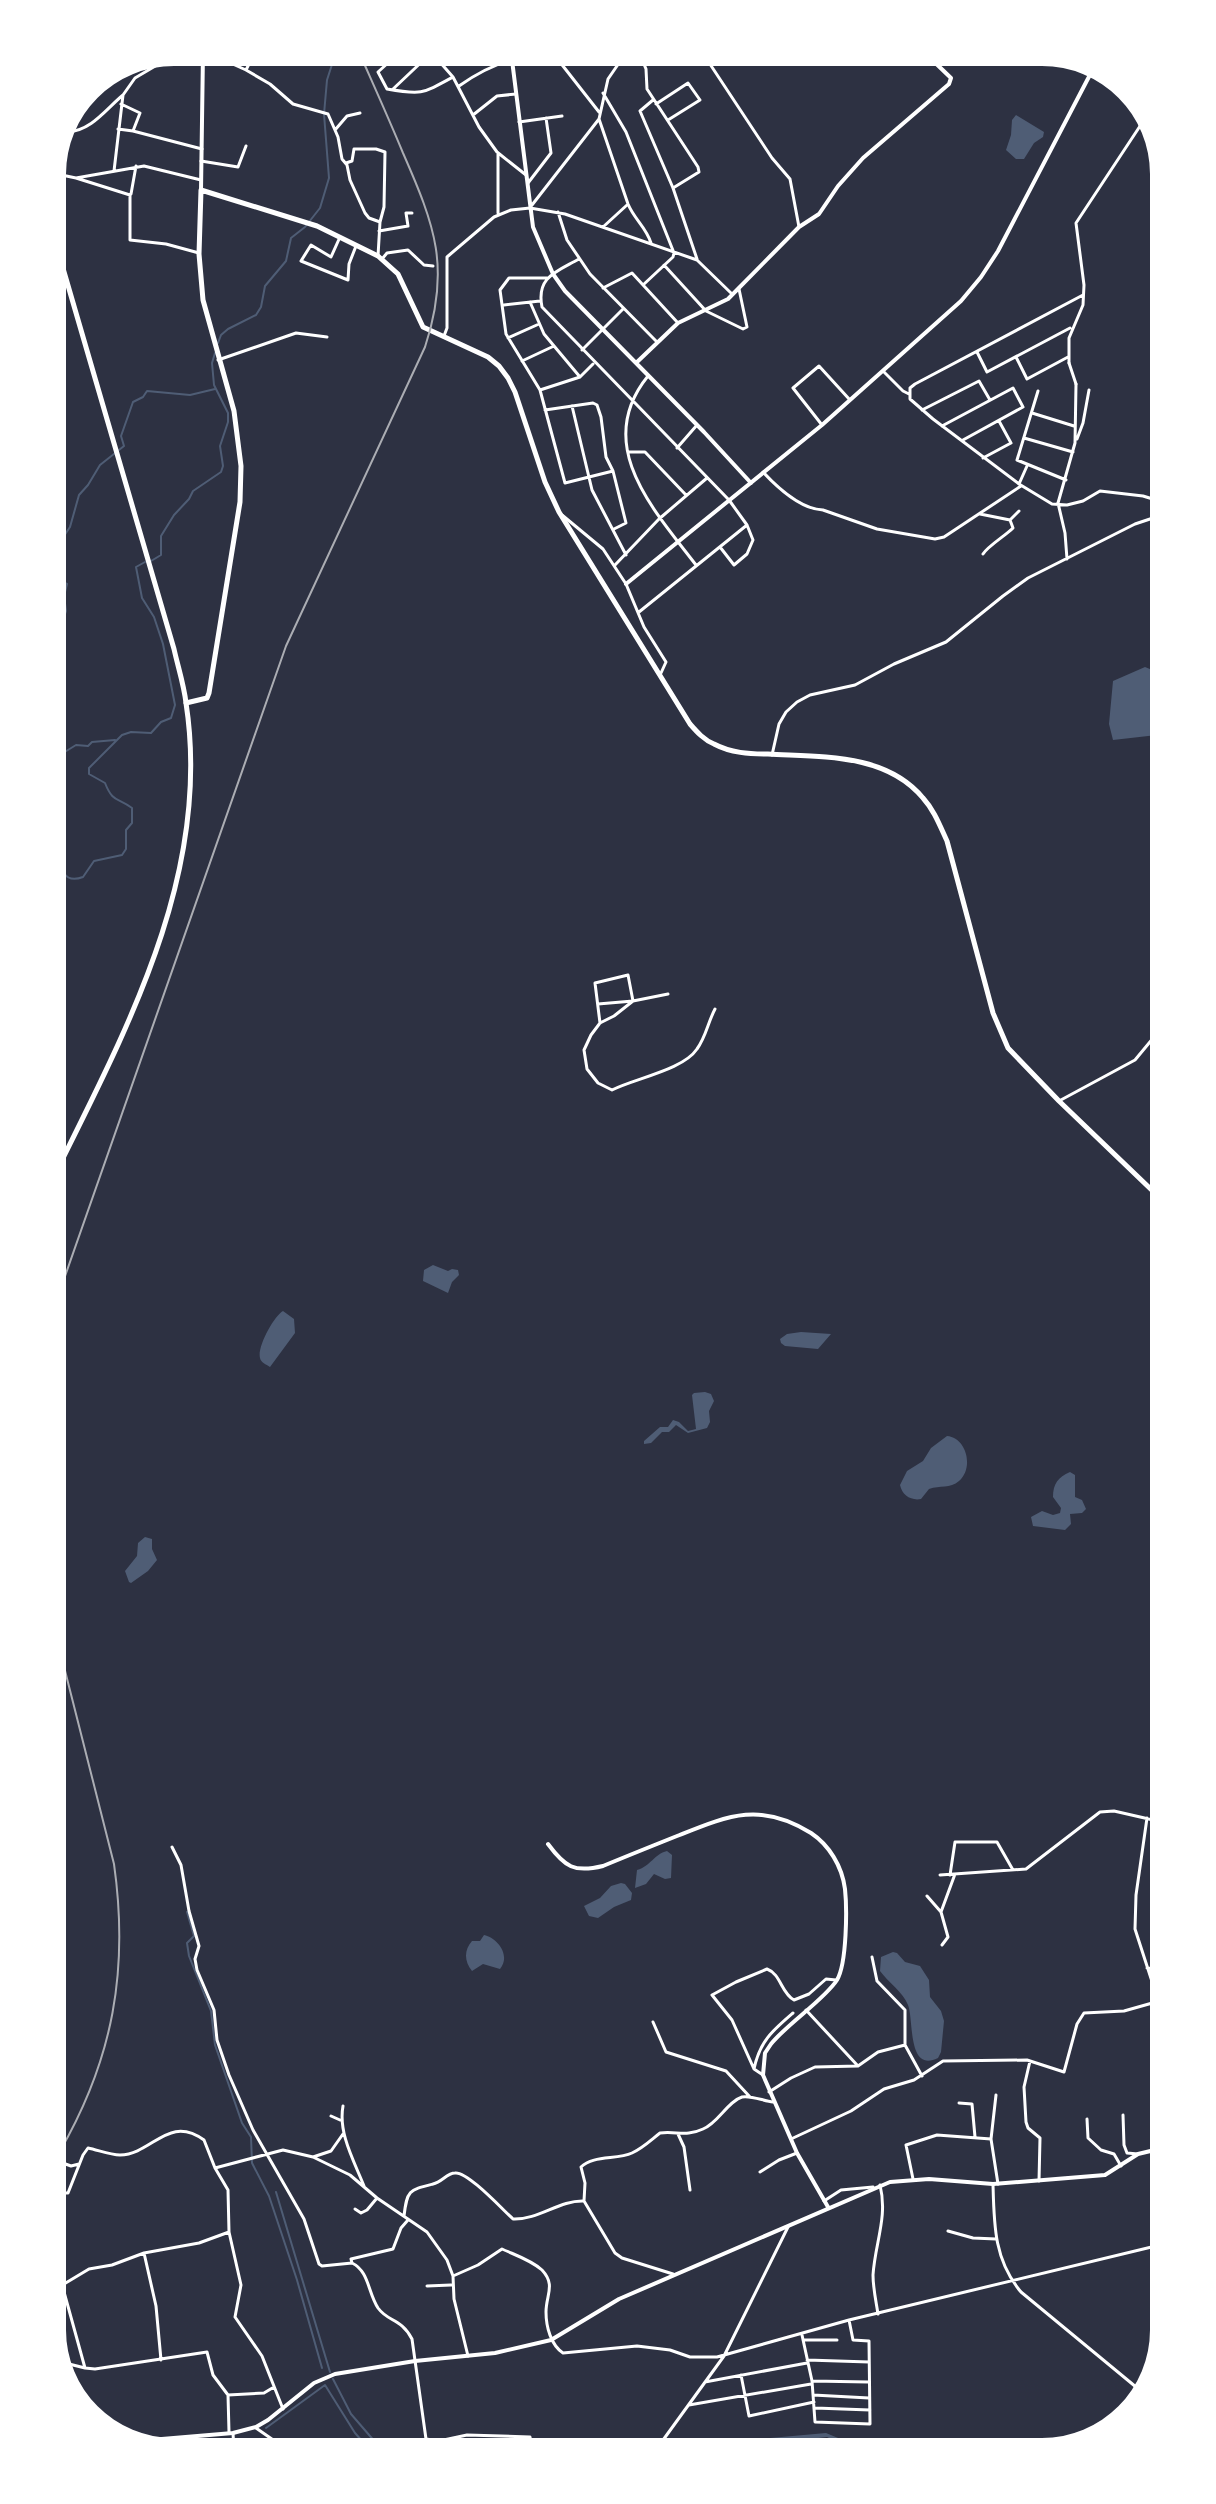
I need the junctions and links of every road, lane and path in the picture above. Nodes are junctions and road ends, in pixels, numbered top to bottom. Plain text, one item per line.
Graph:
1 (204, 66) edge
2 (237, 66) edge
3 (248, 66) edge
4 (385, 66) edge
5 (417, 66) edge
6 (443, 66) edge
7 (490, 66) edge
8 (513, 66) edge
9 (563, 66) edge
10 (617, 66) edge
11 (645, 66) edge
12 (711, 66) edge
13 (939, 66) edge
14 (149, 70) edge
15 (246, 70) junction
16 (132, 75) edge
17 (453, 77) junction
18 (1089, 77) edge
19 (135, 78) junction
20 (459, 86) junction
21 (392, 90) junction
22 (603, 93) junction
23 (516, 94) junction
24 (123, 95) junction
25 (655, 102) junction
26 (121, 104) junction
27 (360, 113) dead end
28 (600, 113) junction
29 (473, 115) junction
30 (562, 116) dead end
31 (546, 118) junction
32 (599, 119) junction
33 (667, 121) junction
34 (519, 122) junction
35 (1139, 127) edge
36 (118, 129) junction
37 (335, 130) junction
38 (75, 131) edge
39 (133, 131) junction
40 (246, 146) dead end
41 (202, 149) junction
42 (498, 153) junction
43 (201, 161) junction
44 (346, 163) junction
45 (136, 166) junction
46 (114, 171) junction
47 (526, 175) junction
48 (66, 176) edge
49 (76, 178) junction
50 (201, 180) junction
51 (527, 185) junction
52 (673, 188) junction
53 (201, 190) junction
54 (130, 195) junction
55 (628, 204) junction
56 (530, 208) junction
57 (558, 212) junction
58 (412, 213) dead end
59 (498, 215) junction
60 (380, 222) junction
61 (603, 227) junction
62 (799, 227) junction
63 (379, 231) junction
64 (340, 237) junction
65 (651, 244) junction
66 (356, 246) junction
67 (674, 253) junction
68 (199, 254) junction
69 (380, 257) junction
70 (579, 259) junction
71 (697, 260) junction
72 (664, 265) junction
73 (433, 266) dead end
74 (553, 274) junction
75 (547, 278) junction
76 (66, 279) edge
77 (643, 285) junction
78 (603, 288) junction
79 (739, 289) junction
80 (733, 295) junction
81 (1083, 295) junction
82 (540, 301) junction
83 (530, 302) junction
84 (503, 305) junction
85 (623, 309) junction
86 (706, 311) junction
87 (678, 323) junction
88 (539, 324) junction
89 (1072, 327) junction
90 (602, 329) junction
91 (444, 336) junction
92 (327, 337) dead end
93 (508, 338) junction
94 (657, 342) junction
95 (554, 346) junction
96 (582, 350) junction
97 (977, 352) junction
98 (1016, 357) junction
99 (218, 358) junction
100 (1068, 360) junction
101 (522, 361) junction
102 (593, 363) junction
103 (636, 363) junction
104 (883, 371) junction
105 (648, 376) junction
106 (580, 377) junction
107 (540, 390) junction
108 (1089, 390) dead end
109 (1038, 391) dead end
110 (909, 394) junction
111 (850, 400) junction
112 (990, 400) junction
113 (631, 401) junction
114 (572, 406) junction
115 (545, 410) junction
116 (922, 410) junction
117 (1032, 413) junction
118 (999, 421) junction
119 (697, 425) junction
120 (822, 425) junction
121 (942, 426) junction
122 (1075, 427) junction
123 (1024, 438) junction
124 (962, 441) junction
125 (1075, 443) junction
126 (677, 448) junction
127 (628, 452) junction
128 (1073, 452) junction
129 (983, 458) junction
130 (1027, 464) junction
131 (613, 471) junction
132 (763, 472) junction
133 (589, 478) junction
134 (707, 478) junction
135 (1066, 480) junction
136 (751, 483) junction
137 (1020, 485) junction
138 (686, 495) junction
139 (1150, 498) edge
140 (729, 500) junction
141 (1058, 503) junction
142 (1019, 511) dead end
143 (559, 512) junction
144 (980, 514) junction
145 (659, 519) junction
146 (1150, 519) edge
147 (1010, 520) junction
148 (747, 525) junction
149 (614, 529) junction
150 (678, 541) junction
151 (720, 547) junction
152 (983, 554) dead end
153 (626, 555) junction
154 (1067, 559) junction
155 (615, 565) junction
156 (696, 565) junction
157 (626, 584) junction
158 (639, 612) junction
159 (659, 675) junction
160 (186, 703) junction
161 (772, 755) junction
162 (668, 994) dead end
163 (633, 1001) junction
164 (615, 1002) junction
165 (598, 1004) junction
166 (715, 1009) dead end
167 (617, 1014) junction
168 (600, 1023) junction
169 (1150, 1042) edge
170 (1059, 1101) junction
171 (66, 1152) edge
172 (1150, 1188) edge
173 (1147, 1818) junction
174 (1150, 1819) edge
175 (548, 1844) dead end
176 (172, 1847) dead end
177 (1013, 1871) junction
178 (953, 1874) junction
179 (940, 1875) dead end
180 (927, 1896) dead end
181 (941, 1912) junction
182 (942, 1945) dead end
183 (872, 1957) dead end
184 (1147, 1968) junction
185 (1150, 1968) edge
186 (1150, 1975) edge
187 (836, 1980) junction
188 (1150, 2003) edge
189 (805, 2010) junction
190 (793, 2013) dead end
191 (653, 2022) dead end
192 (905, 2045) junction
193 (1030, 2061) junction
194 (858, 2066) junction
195 (754, 2069) junction
196 (763, 2075) junction
197 (922, 2076) junction
198 (769, 2092) junction
199 (996, 2095) dead end
200 (750, 2097) junction
201 (773, 2102) junction
202 (959, 2103) dead end
203 (343, 2106) dead end
204 (1123, 2115) dead end
205 (331, 2116) dead end
206 (1087, 2119) dead end
207 (340, 2120) junction
208 (343, 2133) junction
209 (678, 2134) junction
210 (975, 2137) junction
211 (791, 2139) junction
212 (991, 2139) junction
213 (1150, 2151) edge
214 (797, 2153) junction
215 (266, 2154) junction
216 (1138, 2154) junction
217 (313, 2157) junction
218 (66, 2164) edge
219 (79, 2164) junction
220 (1121, 2166) junction
221 (215, 2168) junction
222 (760, 2172) dead end
223 (913, 2179) junction
224 (1039, 2181) junction
225 (996, 2184) junction
226 (880, 2185) junction
227 (365, 2186) junction
228 (873, 2187) junction
229 (690, 2190) dead end
230 (66, 2193) edge
231 (377, 2198) junction
232 (584, 2201) junction
233 (824, 2201) junction
234 (828, 2207) junction
235 (355, 2209) dead end
236 (406, 2218) junction
237 (790, 2224) junction
238 (948, 2231) dead end
239 (229, 2232) junction
240 (997, 2239) junction
241 (1150, 2247) edge
242 (144, 2253) junction
243 (352, 2263) junction
244 (673, 2274) junction
245 (453, 2276) junction
246 (66, 2281) edge
247 (1011, 2281) junction
248 (451, 2285) junction
249 (427, 2286) dead end
250 (66, 2302) edge
251 (878, 2314) junction
252 (849, 2320) junction
253 (801, 2333) junction
254 (551, 2340) junction
255 (803, 2340) junction
256 (837, 2340) dead end
257 (468, 2356) junction
258 (724, 2356) junction
259 (161, 2360) junction
260 (415, 2361) junction
261 (808, 2361) junction
262 (869, 2362) junction
263 (72, 2365) edge
264 (85, 2368) junction
265 (741, 2375) junction
266 (705, 2382) junction
267 (812, 2382) junction
268 (869, 2382) junction
269 (1135, 2384) edge
270 (274, 2387) junction
271 (744, 2394) junction
272 (228, 2395) junction
273 (813, 2395) junction
274 (870, 2398) junction
275 (814, 2402) junction
276 (689, 2405) junction
277 (815, 2408) junction
278 (283, 2409) junction
279 (870, 2410) junction
280 (256, 2427) junction
281 (231, 2433) junction
282 (174, 2438) edge
283 (232, 2438) edge
284 (271, 2438) edge
285 (426, 2438) edge
286 (453, 2438) edge
287 (530, 2438) edge
288 (665, 2438) edge

1 - 41 street
2 - 15 street
3 - 15 street
4 - 21 street
5 - 21 street
6 - 17 street
7 - 20 street
8 - 23 street
9 - 28 street
10 - 22 street
11 - 25 street
12 - 62 street
13 - 62 street
14 - 19 street
15 - 37 street
16 - 19 street
17 - 20 street
17 - 21 street
18 - 104 street
19 - 24 street
20 - 29 street
22 - 28 street
22 - 67 street
23 - 29 street
23 - 34 street
24 - 26 street
24 - 38 street
25 - 33 street
25 - 33 street
25 - 52 street
26 - 36 street
26 - 39 street
27 - 37 street
28 - 32 street
29 - 42 street
30 - 31 street
31 - 34 street
31 - 51 street
32 - 55 street
32 - 56 street
33 - 52 street
34 - 47 street
35 - 81 street
36 - 39 street
36 - 46 street
37 - 44 street
39 - 41 street
40 - 43 street
41 - 43 street
42 - 47 street
42 - 59 street
43 - 50 street
44 - 60 street
44 - 60 street
45 - 46 street
45 - 50 street
45 - 54 street
46 - 49 street
47 - 51 street
48 - 49 street
49 - 54 street
50 - 53 street
51 - 56 street
52 - 71 street
53 - 64 main road
53 - 68 main road
54 - 68 street
55 - 61 street
55 - 65 street
56 - 57 street
56 - 59 street
56 - 74 street
57 - 61 street
57 - 70 street
58 - 63 street
59 - 91 street
60 - 63 street
61 - 65 street
62 - 79 street
63 - 69 street
64 - 66 main road
64 - 66 street
65 - 67 street
66 - 69 main road
67 - 71 street
67 - 72 street
68 - 99 main road
69 - 73 street
69 - 91 main road
70 - 74 street
70 - 78 street
71 - 80 street
72 - 77 street
72 - 86 street
74 - 75 street
74 - 90 street
75 - 82 street
75 - 84 street
76 - 160 main road
77 - 78 street
77 - 87 street
78 - 85 street
79 - 80 street
79 - 86 street
80 - 86 street
81 - 89 street
81 - 97 street
82 - 83 street
82 - 96 street
83 - 84 street
83 - 88 street
84 - 93 street
85 - 90 street
85 - 94 street
86 - 87 street
87 - 94 street
88 - 93 street
88 - 95 street
89 - 98 street
89 - 100 street
90 - 96 street
90 - 103 street
91 - 143 main road
92 - 99 street
93 - 101 street
94 - 103 street
95 - 101 street
95 - 106 street
96 - 102 street
97 - 98 street
97 - 110 street
98 - 100 street
99 - 160 main road
100 - 122 street
101 - 107 street
102 - 106 street
102 - 113 street
103 - 105 street
104 - 110 street
104 - 111 street
105 - 113 street
105 - 119 street
106 - 107 street
107 - 115 street
108 - 125 street
109 - 117 street
110 - 116 street
111 - 120 street
111 - 120 street
112 - 116 street
112 - 118 street
112 - 121 street
113 - 126 street
113 - 127 street
114 - 115 street
114 - 131 street
114 - 133 street
115 - 133 street
116 - 121 street
117 - 122 street
117 - 123 street
118 - 124 street
118 - 129 street
119 - 126 street
119 - 136 street
120 - 132 street
121 - 124 street
122 - 125 street
123 - 128 street
123 - 130 street
124 - 129 street
125 - 128 street
126 - 134 street
127 - 138 street
127 - 145 street
128 - 135 street
129 - 137 street
130 - 135 street
130 - 137 street
131 - 133 street
131 - 149 street
132 - 136 street
132 - 144 street
133 - 149 street
134 - 138 street
134 - 140 street
135 - 141 street
136 - 140 street
137 - 141 street
137 - 144 street
138 - 145 street
139 - 141 street
140 - 148 street
140 - 150 street
141 - 154 street
142 - 147 street
143 - 155 street
143 - 159 main road
144 - 147 street
145 - 150 street
145 - 153 street
146 - 154 street
147 - 152 street
148 - 151 street
148 - 151 street
149 - 153 street
150 - 156 street
150 - 157 street
151 - 156 street
153 - 155 street
154 - 161 street
155 - 157 street
156 - 158 street
157 - 158 street
158 - 159 street
159 - 161 main road
160 - 171 main road
161 - 170 main road
162 - 163 street
163 - 164 street
163 - 165 street
163 - 167 street
164 - 165 street
164 - 167 street
165 - 168 street
166 - 168 street
167 - 168 street
169 - 170 street
170 - 172 main road
173 - 174 street
173 - 177 street
173 - 184 street
175 - 187 street
176 - 215 street
177 - 178 street
177 - 178 street
178 - 179 street
178 - 181 street
180 - 181 street
181 - 182 street
183 - 192 street
184 - 185 street
184 - 186 street
187 - 189 street
187 - 195 street
188 - 193 street
189 - 194 street
189 - 196 street
190 - 195 street
191 - 200 street
192 - 194 street
192 - 197 street
193 - 197 street
193 - 224 street
194 - 198 street
195 - 196 street
196 - 198 street
197 - 211 street
198 - 201 street
199 - 212 street
200 - 201 street
200 - 209 street
201 - 211 street
202 - 210 street
203 - 207 street
204 - 216 street
205 - 207 street
206 - 220 street
207 - 208 street
208 - 217 street
208 - 227 street
209 - 229 street
209 - 232 street
210 - 212 street
210 - 223 street
211 - 214 street
212 - 225 street
213 - 216 street
214 - 222 street
214 - 233 street
215 - 217 street
215 - 221 street
215 - 243 street
216 - 220 street
217 - 227 street
218 - 219 street
219 - 221 street
219 - 230 street
220 - 224 street
221 - 239 street
223 - 225 street
223 - 226 street
224 - 225 street
225 - 240 street
226 - 228 street
226 - 251 street
227 - 231 street
228 - 233 street
228 - 234 street
231 - 235 street
231 - 236 street
232 - 236 street
232 - 244 street
233 - 234 street
234 - 237 street
236 - 243 street
236 - 245 street
237 - 244 street
237 - 258 street
238 - 240 street
239 - 242 street
239 - 270 street
240 - 247 street
241 - 247 street
242 - 246 street
242 - 259 street
243 - 260 street
244 - 254 street
245 - 248 street
245 - 254 street
247 - 251 street
247 - 269 street
248 - 249 street
248 - 257 street
250 - 264 street
251 - 252 street
252 - 253 street
252 - 262 street
253 - 255 street
253 - 258 street
254 - 257 street
254 - 258 street
255 - 256 street
255 - 261 street
257 - 260 street
258 - 266 street
259 - 264 street
259 - 272 street
260 - 278 street
260 - 285 street
261 - 262 street
261 - 265 street
261 - 267 street
262 - 268 street
263 - 264 street
265 - 266 street
265 - 271 street
266 - 276 street
267 - 268 street
267 - 271 street
267 - 273 street
268 - 274 street
270 - 272 street
270 - 278 street
271 - 275 street
271 - 276 street
272 - 281 street
273 - 274 street
273 - 275 street
274 - 279 street
275 - 277 street
276 - 288 street
277 - 279 street
277 - 279 street
278 - 280 street
280 - 281 street
280 - 284 street
281 - 282 street
281 - 283 street
286 - 287 street

